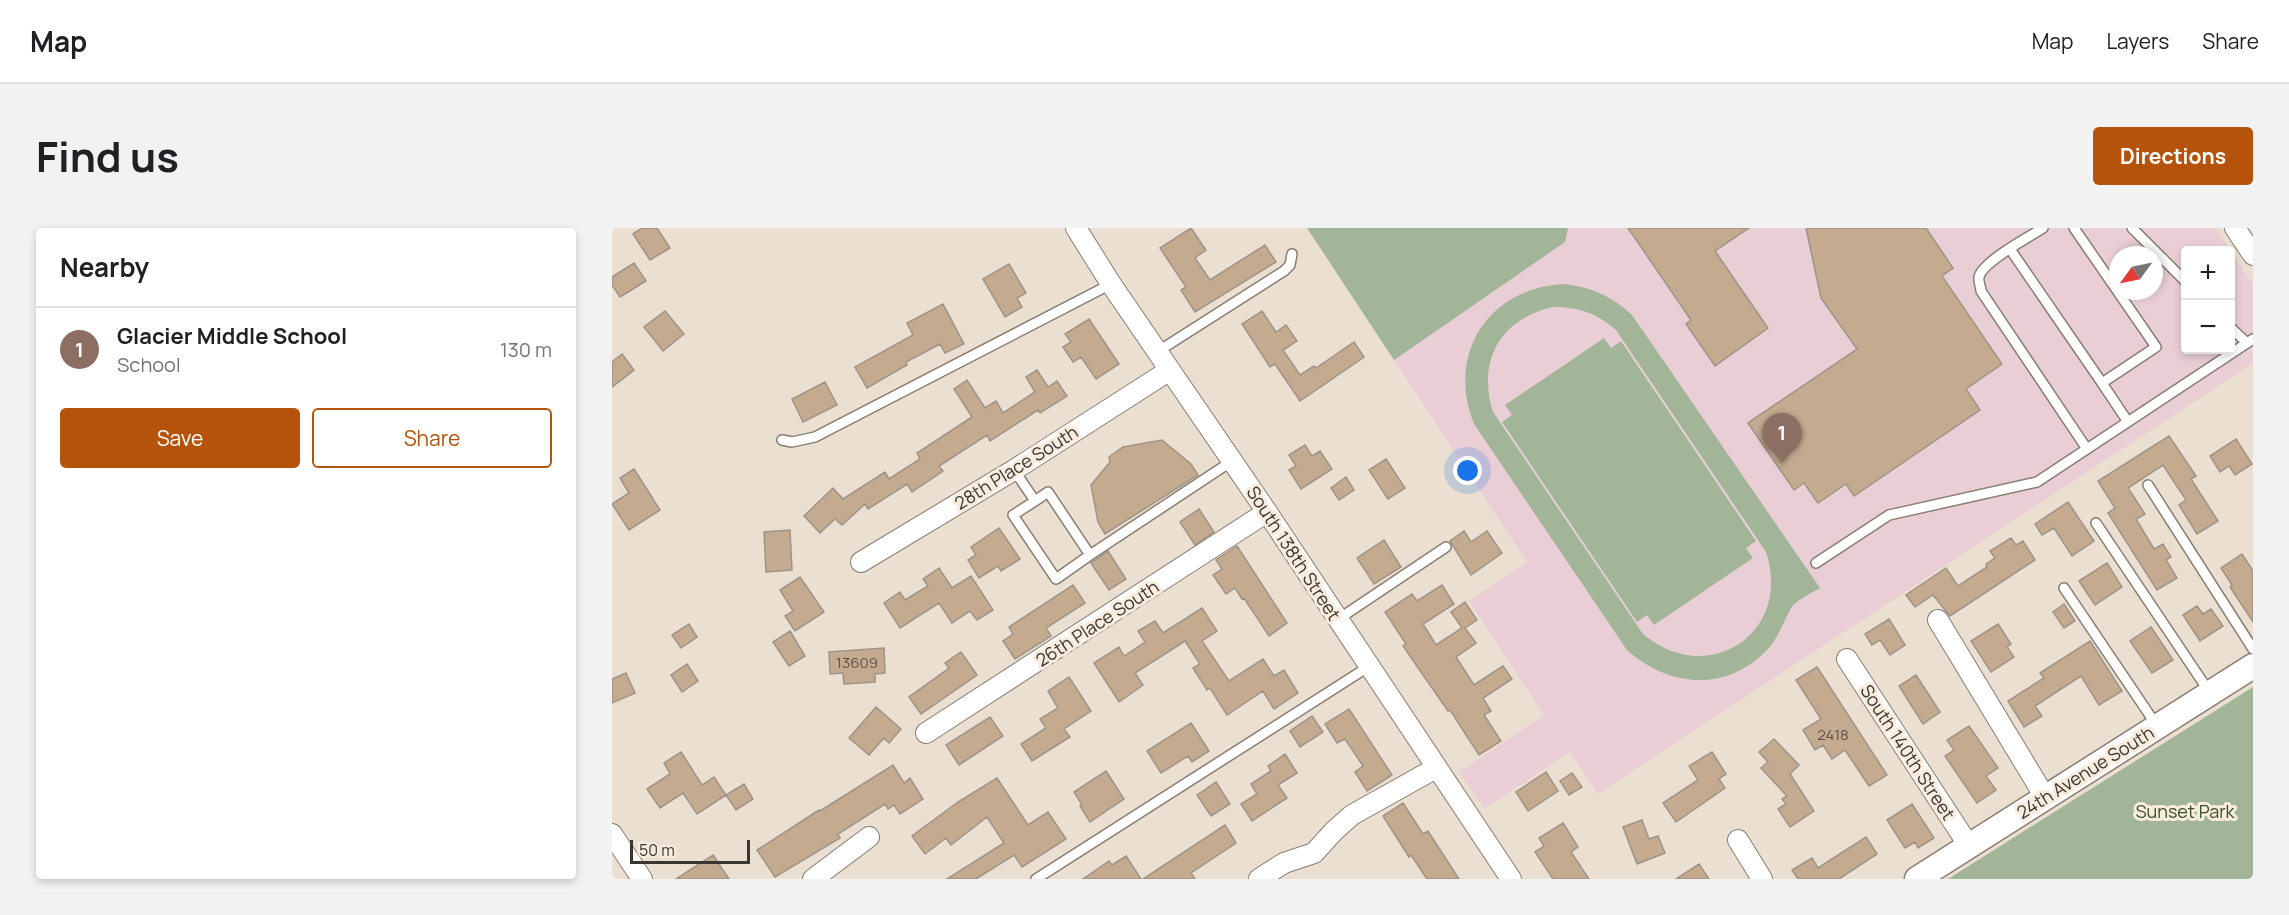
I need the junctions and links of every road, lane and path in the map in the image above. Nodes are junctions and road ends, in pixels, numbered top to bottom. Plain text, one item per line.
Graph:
1 (1076, 228) edge
2 (2043, 228) edge
3 (2074, 228) edge
4 (2132, 228) edge
5 (2235, 228) edge
6 (2010, 249) junction
7 (1292, 254) dead end
8 (2253, 255) edge
9 (2181, 277) edge
10 (1111, 284) junction
11 (2235, 330) edge
12 (2250, 341) edge
13 (1157, 352) junction
14 (1170, 370) junction
15 (2102, 383) junction
16 (2128, 422) junction
17 (783, 440) dead end
18 (2086, 449) junction
19 (1232, 461) junction
20 (1014, 470) junction
21 (2148, 485) dead end
22 (1035, 501) junction
23 (1267, 512) junction
24 (2096, 523) dead end
25 (1446, 547) dead end
26 (1090, 555) junction
27 (861, 562) dead end
28 (1816, 563) dead end
29 (2064, 588) dead end
30 (1337, 620) junction
31 (1938, 620) dead end
32 (2253, 649) edge
33 (1847, 658) dead end
34 (2253, 666) edge
35 (1368, 667) junction
36 (2210, 693) junction
37 (2157, 726) junction
38 (926, 733) dead end
39 (1436, 768) junction
40 (2045, 797) junction
41 (612, 834) edge
42 (869, 837) dead end
43 (1738, 840) dead end
44 (1968, 846) junction
45 (642, 879) edge
46 (813, 879) edge
47 (1036, 879) edge
48 (1259, 879) edge
49 (1511, 879) edge
50 (1762, 879) edge
51 (1917, 879) edge

1 - 10 street, South 138th Street
2 - 6 lane
3 - 15 lane
4 - 9 lane
5 - 8 street
6 - 15 lane
6 - 18 lane
7 - 13 lane
10 - 13 street, South 138th Street
10 - 17 lane
11 - 12 lane
12 - 16 lane
13 - 14 street, South 138th Street
14 - 19 street, South 138th Street
14 - 20 street, 28th Place South
15 - 16 lane
16 - 18 lane
18 - 28 lane
19 - 23 street, South 138th Street
19 - 26 lane
20 - 22 lane
20 - 27 street, 28th Place South
21 - 32 lane
22 - 26 lane
22 - 26 lane
23 - 30 street, South 138th Street
23 - 38 street, 26th Place South
24 - 36 lane
25 - 30 lane
29 - 37 lane
30 - 35 street, South 138th Street
31 - 40 street
33 - 44 street, South 140th Street
34 - 36 street, 24th Avenue South
35 - 39 street, South 138th Street
35 - 47 lane
36 - 37 street, 24th Avenue South
37 - 40 street, 24th Avenue South
39 - 48 street
39 - 49 street, South 138th Street
40 - 44 street, 24th Avenue South
41 - 45 street
42 - 46 street
43 - 50 street
44 - 51 street, 24th Avenue South

